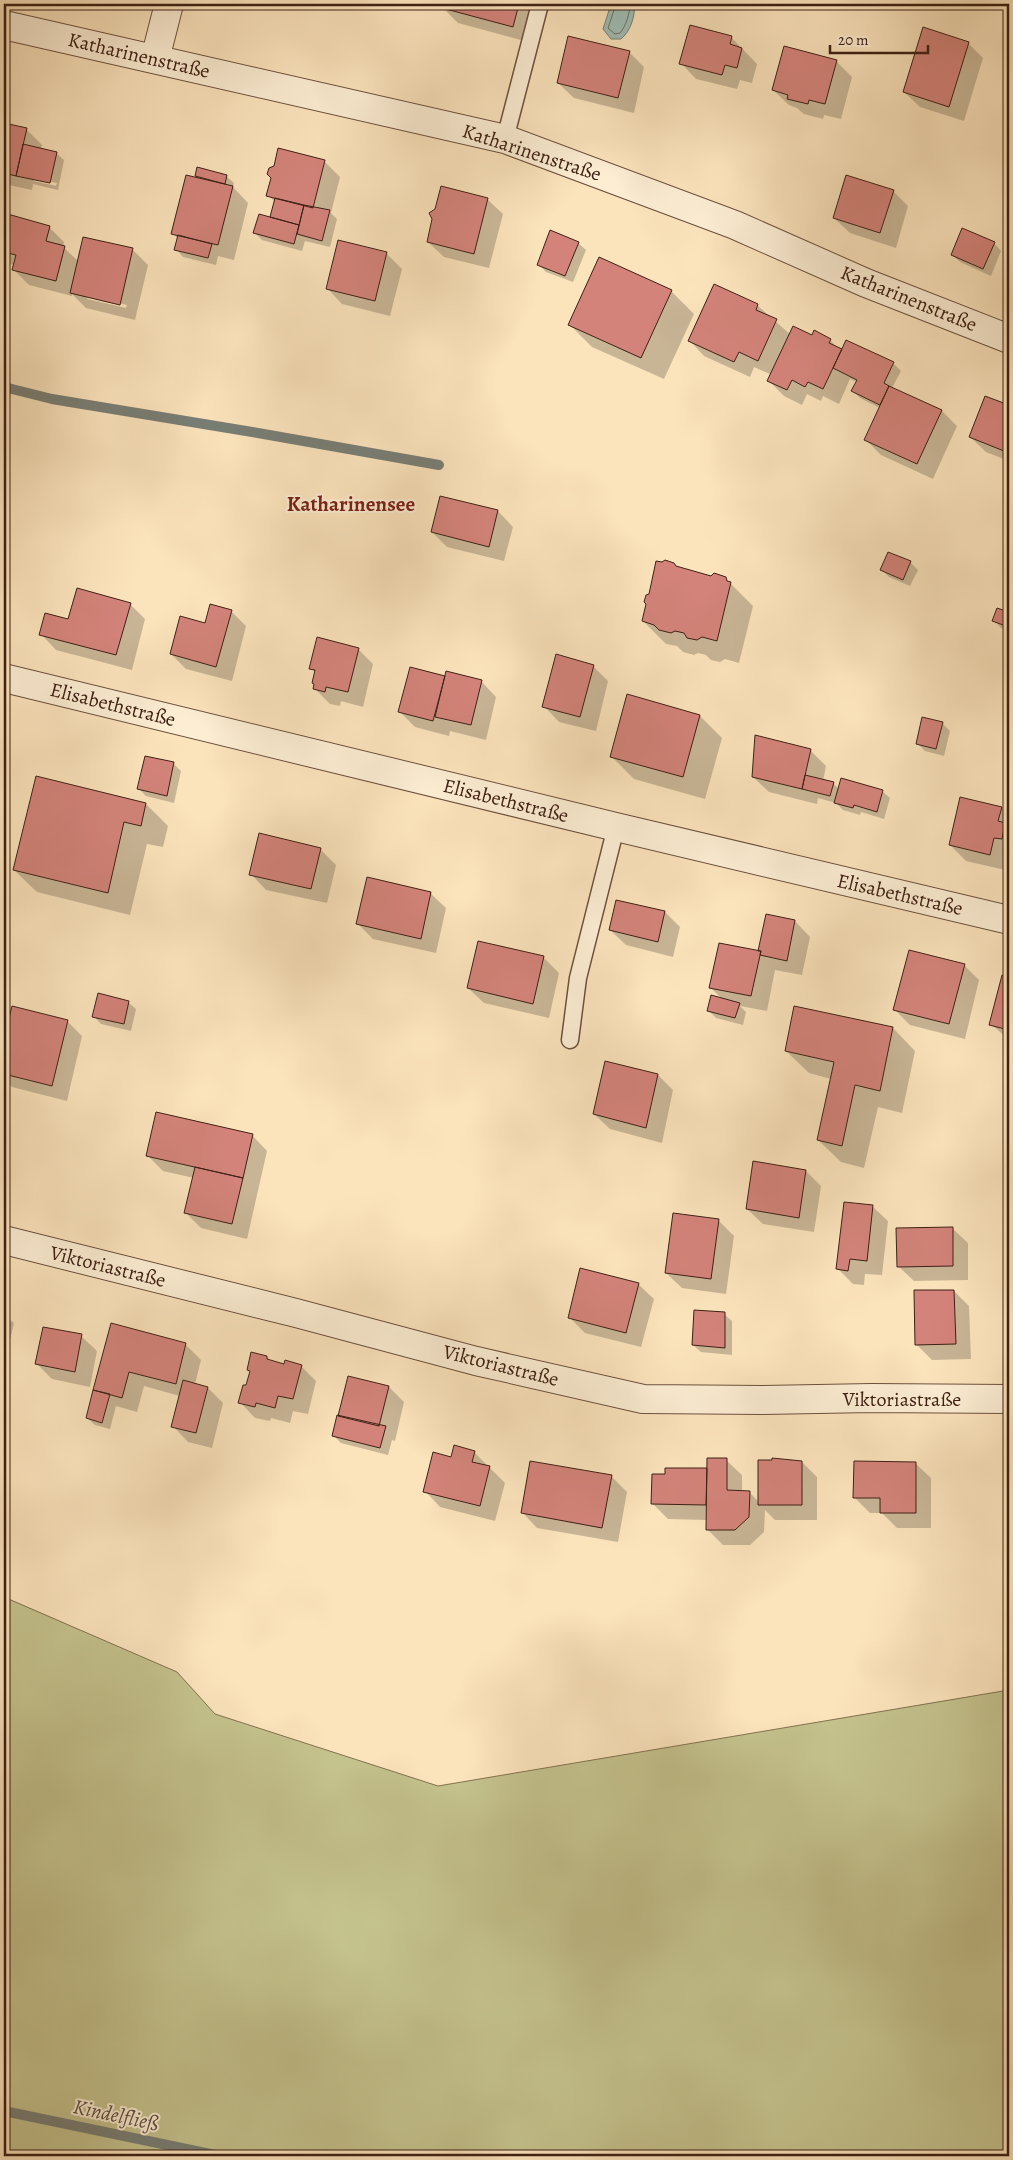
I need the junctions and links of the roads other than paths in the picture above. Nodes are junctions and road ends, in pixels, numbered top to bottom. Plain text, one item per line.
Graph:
1 (170, 4) edge
2 (540, 4) edge
3 (4, 25) edge
4 (155, 59) junction
5 (505, 139) junction
6 (1009, 339) edge
7 (4, 678) edge
8 (616, 827) junction
9 (1009, 920) edge
10 (570, 1040) dead end
11 (4, 1240) edge
12 (1009, 1399) edge

1 - 4 street
2 - 5 lane
3 - 4 street, Katharinenstraße
4 - 5 street, Katharinenstraße
5 - 6 street, Katharinenstraße
7 - 8 street, Elisabethstraße
8 - 9 street, Elisabethstraße
8 - 10 lane
11 - 12 street, Viktoriastraße

